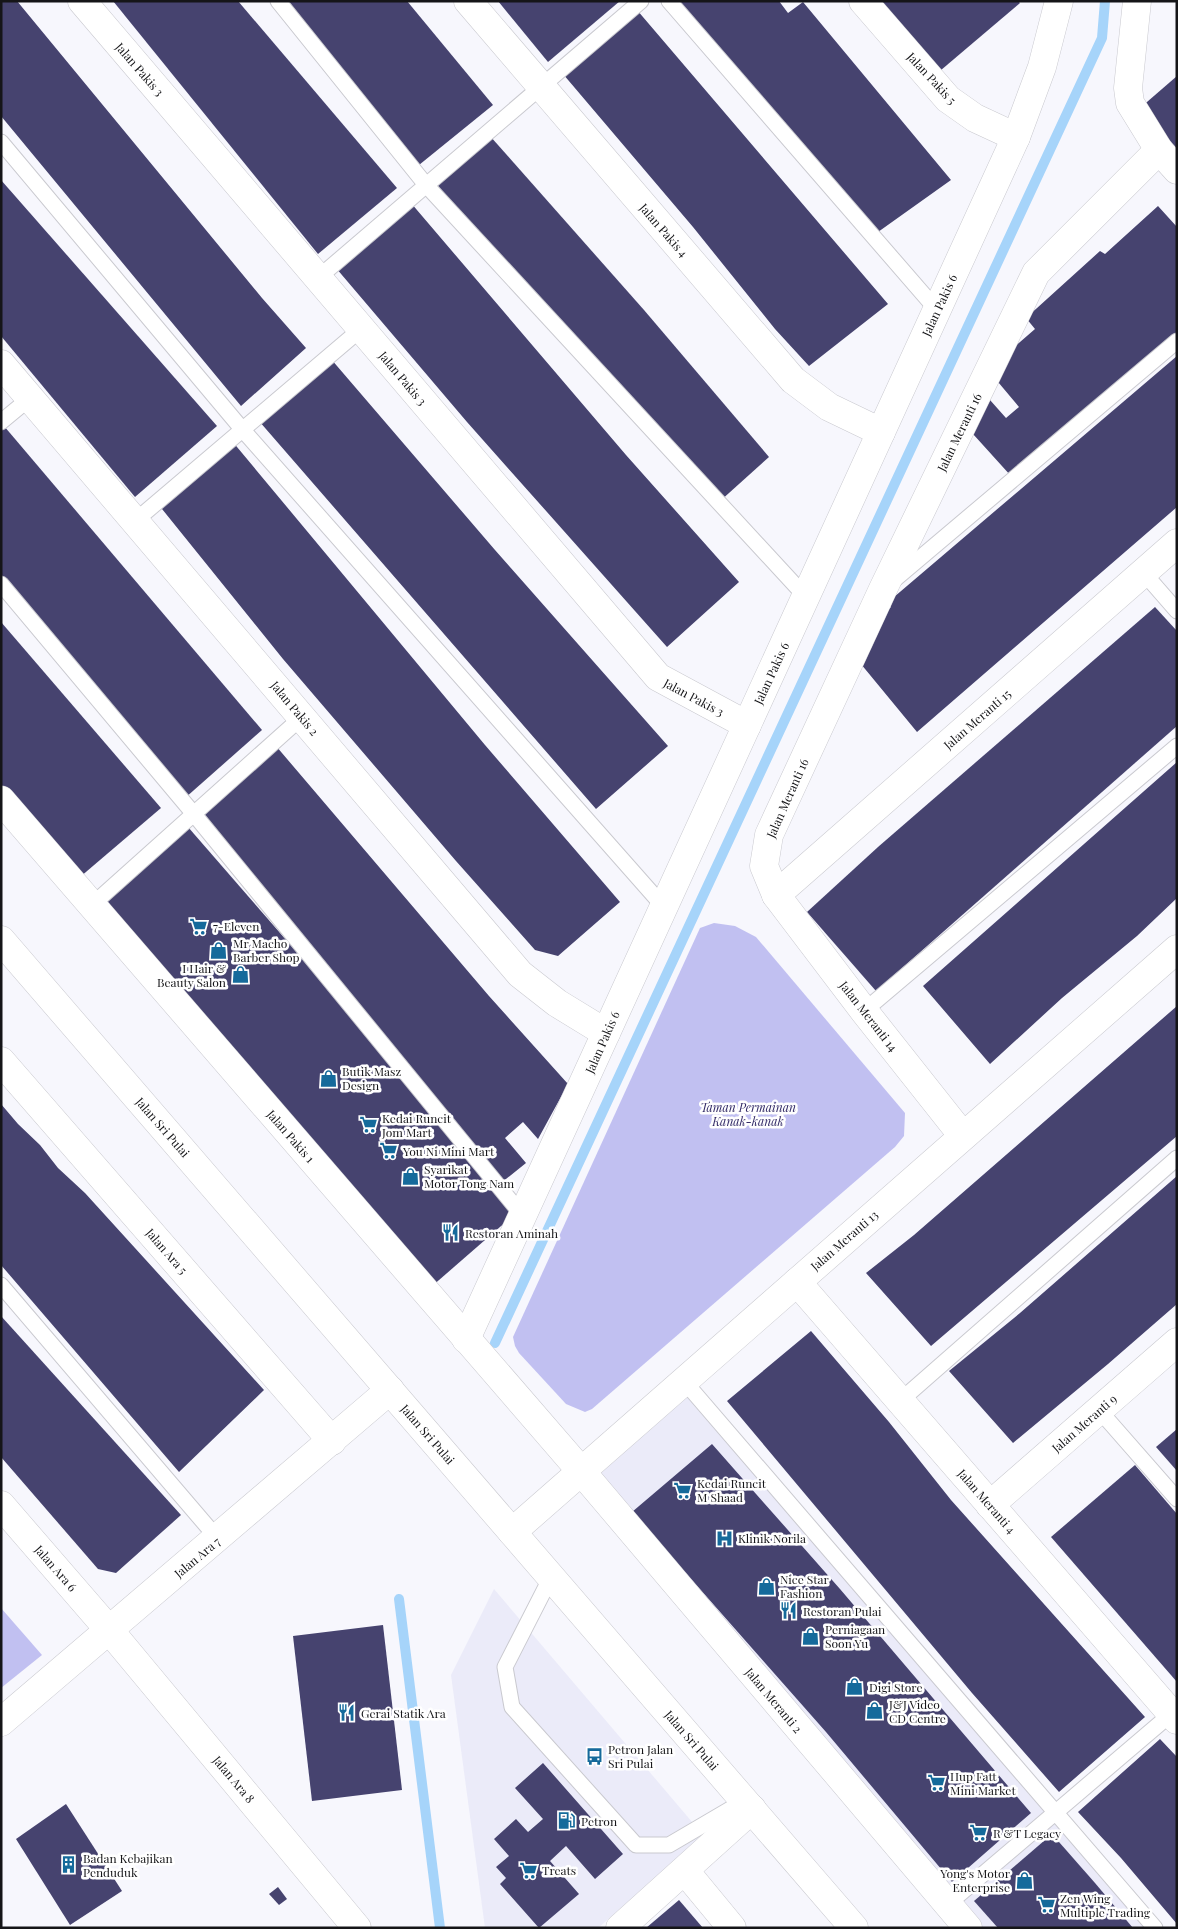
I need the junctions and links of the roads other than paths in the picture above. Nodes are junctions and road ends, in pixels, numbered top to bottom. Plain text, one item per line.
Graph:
1 (82, 1) edge
2 (278, 1) edge
3 (468, 1) edge
4 (640, 1) edge
5 (669, 1) edge
6 (863, 1) edge
7 (1058, 1) edge
8 (1137, 1) edge
9 (540, 86) junction
10 (1016, 137) junction
11 (1, 142) edge
12 (1159, 150) junction
13 (1177, 170) edge
14 (426, 185) junction
15 (318, 278) junction
16 (937, 310) junction
17 (361, 329) junction
18 (1177, 341) edge
19 (1, 364) edge
20 (30, 398) junction
21 (1, 422) edge
22 (242, 429) junction
23 (881, 432) junction
24 (135, 521) junction
25 (1177, 543) edge
26 (1143, 572) junction
27 (1, 584) edge
28 (883, 589) junction
29 (806, 597) junction
30 (1177, 611) edge
31 (302, 717) junction
32 (747, 725) junction
33 (1177, 746) edge
34 (1, 800) edge
35 (193, 813) junction
36 (776, 894) junction
37 (92, 905) junction
38 (664, 907) junction
39 (1, 940) edge
40 (1177, 949) edge
41 (864, 1011) junction
42 (606, 1033) junction
43 (3, 1067) edge
44 (964, 1136) junction
45 (1177, 1158) edge
46 (523, 1216) junction
47 (797, 1282) junction
48 (1, 1284) edge
49 (466, 1339) junction
50 (1177, 1342) edge
51 (684, 1381) junction
52 (390, 1390) junction
53 (900, 1401) junction
54 (1099, 1410) junction
55 (332, 1441) junction
56 (581, 1472) junction
57 (1177, 1499) edge
58 (990, 1505) junction
59 (1, 1506) edge
60 (512, 1532) junction
61 (218, 1538) junction
62 (551, 1577) junction
63 (110, 1630) junction
64 (1174, 1717) edge
65 (1, 1722) edge
66 (748, 1805) junction
67 (1055, 1812) junction
68 (685, 1871) junction
69 (948, 1904) junction
70 (358, 1928) edge
71 (620, 1928) edge
72 (732, 1928) edge
73 (854, 1928) edge
74 (968, 1928) edge
75 (1155, 1928) edge

1 - 15 street, Jalan Pakis 3
2 - 14 lane
3 - 9 street, Jalan Pakis 4
4 - 9 lane
5 - 16 lane
6 - 10 street, Jalan Pakis 5
7 - 10 street, Jalan Pakis 6
8 - 12 street
9 - 14 lane
9 - 23 street, Jalan Pakis 4
10 - 16 street, Jalan Pakis 6
11 - 22 lane
12 - 13 street
12 - 28 street, Jalan Meranti 16
14 - 15 lane
14 - 29 lane
15 - 17 street, Jalan Pakis 3
16 - 23 street, Jalan Pakis 6
17 - 22 lane
17 - 32 street, Jalan Pakis 3
18 - 28 lane
19 - 20 street, Jalan Pakis 2
20 - 21 lane
20 - 24 street, Jalan Pakis 2
22 - 24 lane
22 - 38 lane
23 - 29 street, Jalan Pakis 6
24 - 31 street, Jalan Pakis 2
25 - 26 street, Jalan Meranti 15
26 - 30 lane
26 - 36 street, Jalan Meranti 15
27 - 35 lane
28 - 36 street, Jalan Meranti 16
29 - 32 street, Jalan Pakis 6
31 - 35 lane
31 - 42 street, Jalan Pakis 2
32 - 38 street, Jalan Pakis 6
33 - 41 lane
34 - 37 street, Jalan Pakis 1
35 - 37 lane
35 - 46 lane
36 - 41 street, Jalan Meranti 14
37 - 49 street, Jalan Pakis 1
38 - 42 street, Jalan Pakis 6
39 - 52 street, Jalan Sri Pulai
40 - 44 street, Jalan Meranti 13
41 - 44 street, Jalan Meranti 14
42 - 46 street, Jalan Pakis 6
43 - 55 street, Jalan Ara 5
44 - 47 street, Jalan Meranti 13
45 - 53 lane
46 - 49 street, Jalan Pakis 6
47 - 51 street, Jalan Meranti 13
47 - 53 street, Jalan Meranti 4
48 - 61 lane
49 - 56 street, Jalan Pakis 1
50 - 54 street, Jalan Meranti 9
51 - 56 street, Jalan Meranti 13
51 - 67 lane
52 - 55 street, Jalan Ara 7
52 - 60 street, Jalan Sri Pulai
53 - 58 street, Jalan Meranti 4
54 - 57 lane
54 - 58 street, Jalan Meranti 9
55 - 61 street, Jalan Ara 7
56 - 60 street, Jalan Meranti 13
56 - 69 street, Jalan Meranti 2
58 - 64 street, Jalan Meranti 4
59 - 63 street, Jalan Ara 6
60 - 62 street, Jalan Sri Pulai
61 - 63 street, Jalan Ara 7
62 - 66 street, Jalan Sri Pulai
62 - 66 lane
63 - 65 street, Jalan Ara 7
63 - 70 street, Jalan Ara 8
64 - 67 lane
66 - 68 street
66 - 73 street, Jalan Sri Pulai
67 - 69 lane
67 - 75 lane
68 - 71 street
68 - 72 street
69 - 74 street, Jalan Meranti 2

